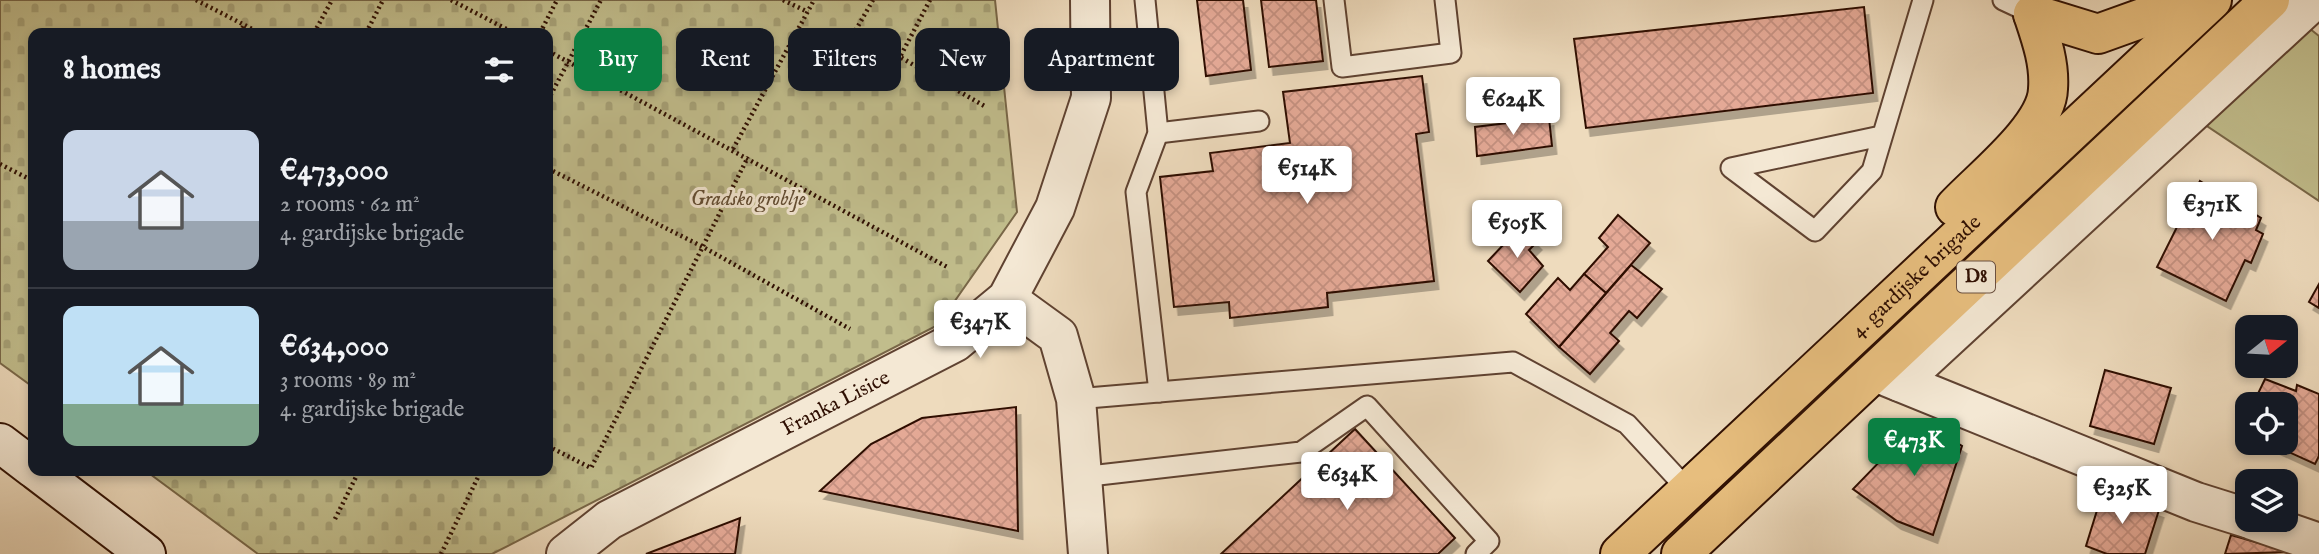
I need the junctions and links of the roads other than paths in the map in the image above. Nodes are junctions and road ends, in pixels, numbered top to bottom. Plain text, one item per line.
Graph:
1 (1090, 0) edge
2 (1145, 0) edge
3 (1334, 0) edge
4 (1445, 0) edge
5 (1923, 0) edge
6 (2165, 0) edge
7 (2212, 0) edge
8 (2270, 0) edge
9 (2314, 0) edge
10 (2018, 7) edge
11 (1259, 121) dead end
12 (1158, 133) junction
13 (1881, 136) junction
14 (1927, 266) junction
15 (1007, 299) junction
16 (1887, 377) junction
17 (1159, 392) junction
18 (1076, 399) junction
19 (0, 443) edge
20 (28, 464) edge
21 (44, 476) edge
22 (1081, 477) junction
23 (1688, 490) junction
24 (2235, 514) edge
25 (2287, 532) edge
26 (2319, 543) edge
27 (1489, 550) edge
28 (146, 554) edge
29 (566, 554) edge
30 (1088, 554) edge
31 (1620, 554) edge
32 (1681, 554) edge

1 - 15 street, Franka Lisice
2 - 12 lane
3 - 4 lane
5 - 13 lane
6 - 10 main road
7 - 14 main road, 4. gardijske brigade / D8
8 - 16 main road, 4. gardijske brigade / D8
9 - 16 street
10 - 14 main road
11 - 12 lane
12 - 17 lane
13 - 13 lane
14 - 23 main road, 4. gardijske brigade / D8
15 - 18 street
15 - 29 street, Franka Lisice
16 - 24 street
16 - 32 main road, 4. gardijske brigade / D8
17 - 18 lane
17 - 23 lane
18 - 22 street
19 - 20 street
21 - 28 street
22 - 27 lane
22 - 30 street
23 - 31 main road, 4. gardijske brigade / D8
25 - 26 street

